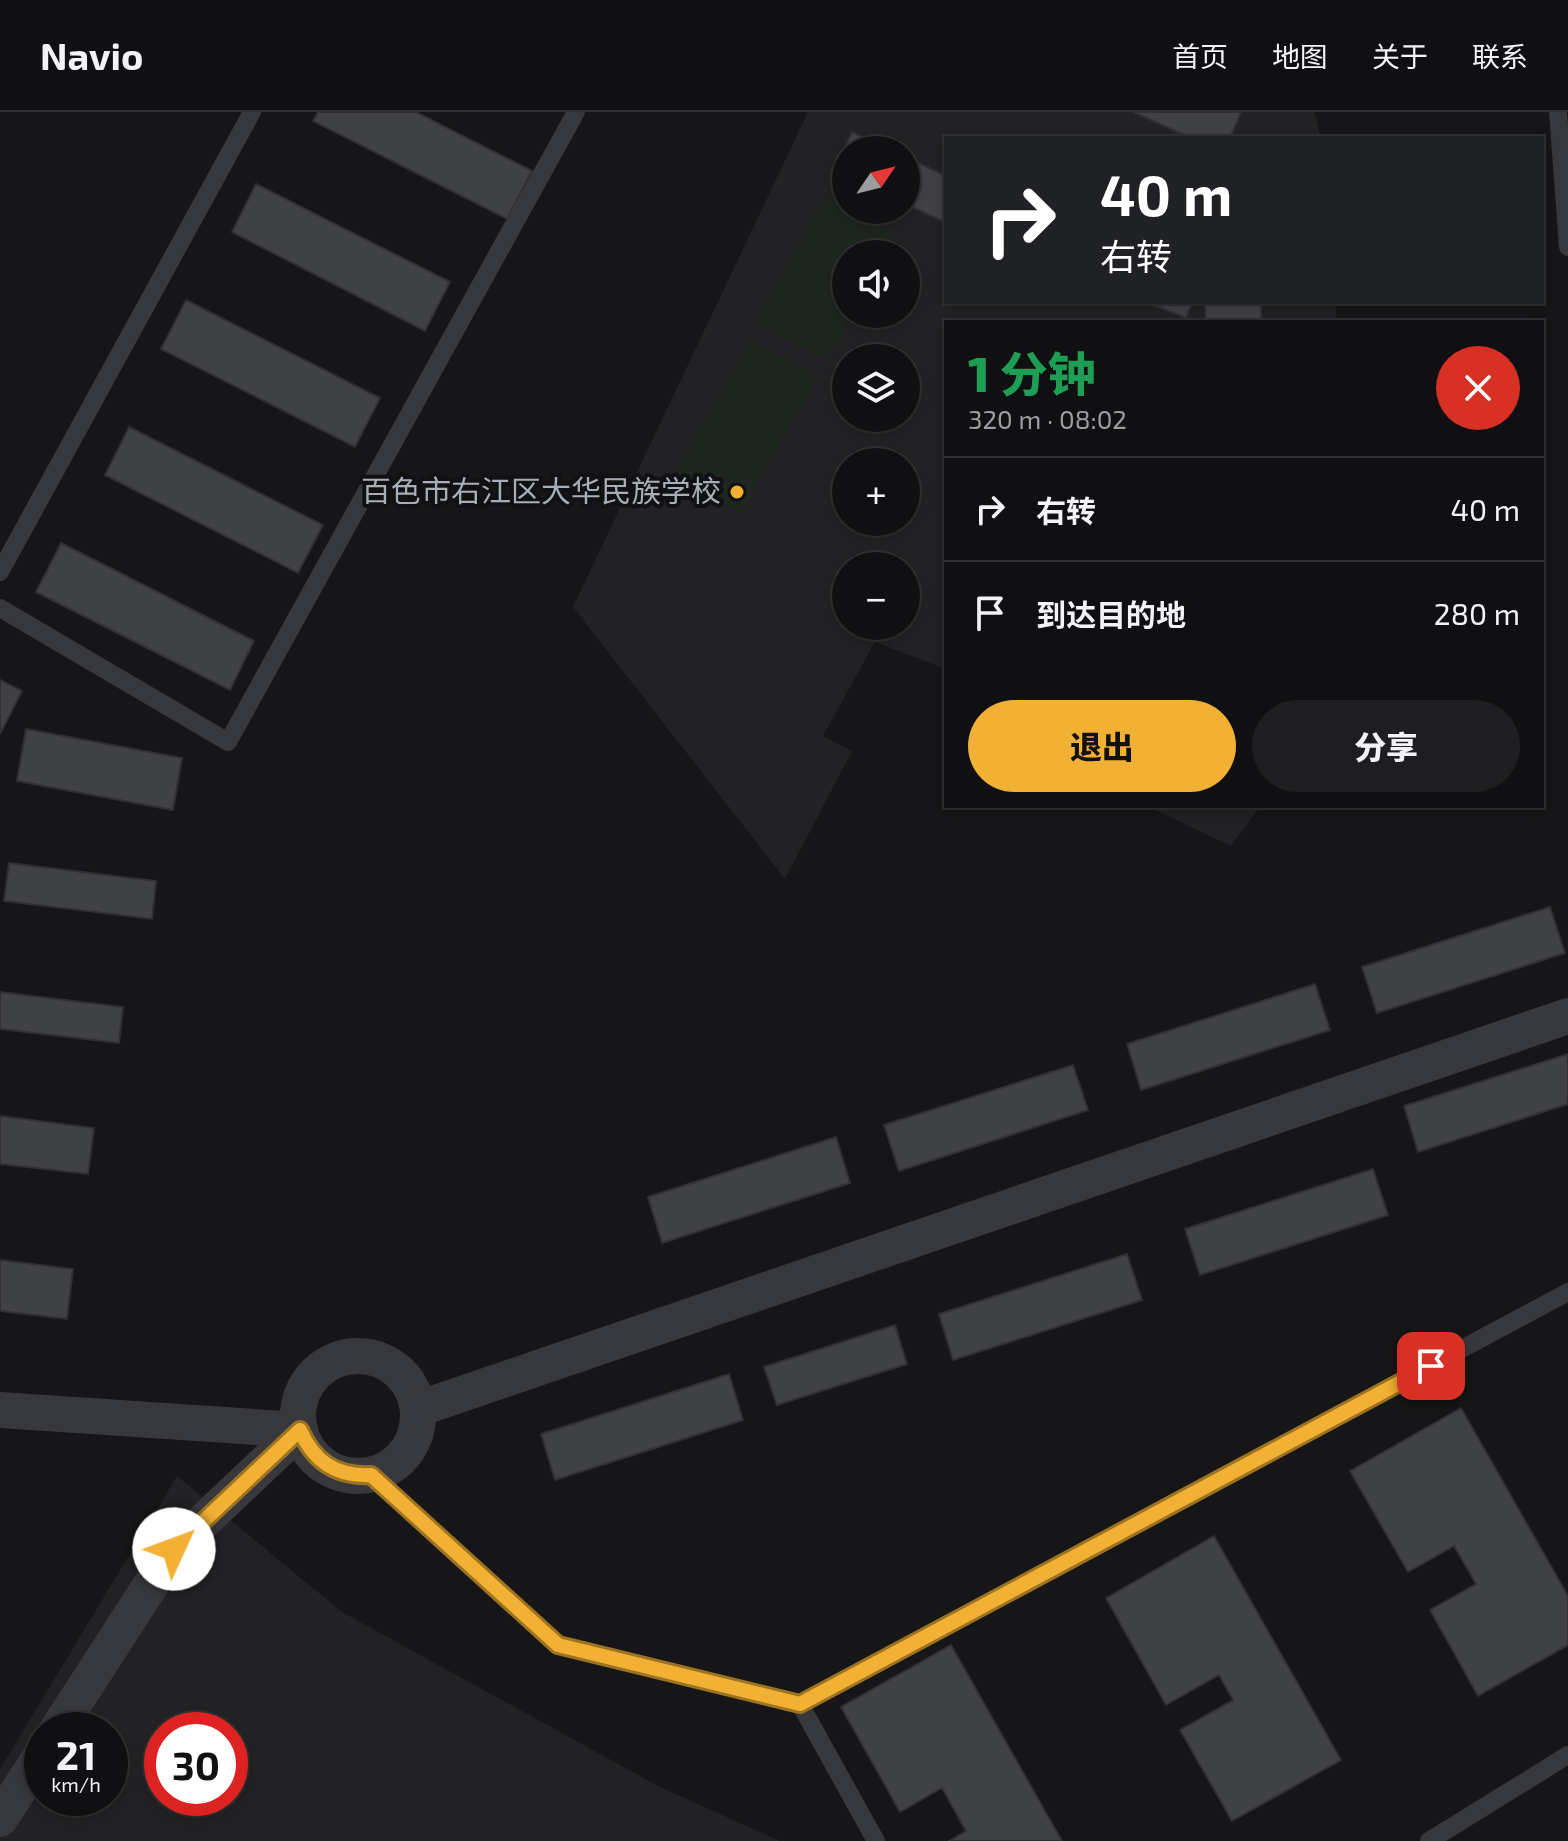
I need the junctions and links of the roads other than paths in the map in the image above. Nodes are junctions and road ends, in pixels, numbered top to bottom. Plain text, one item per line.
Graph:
1 (252, 112) edge
2 (576, 112) edge
3 (1558, 112) edge
4 (1568, 247) edge
5 (0, 572) edge
6 (0, 608) edge
7 (1568, 1016) edge
8 (1568, 1292) edge
9 (418, 1409) junction
10 (0, 1410) edge
11 (300, 1430) junction
12 (371, 1475) junction
13 (800, 1704) junction
14 (69, 1712) edge
15 (1568, 1755) edge
16 (24, 1782) edge
17 (0, 1819) edge
18 (876, 1841) edge
19 (1429, 1841) edge

1 - 5 lane
2 - 6 lane
3 - 4 lane
7 - 9 street
8 - 13 lane
9 - 11 street
9 - 12 street
10 - 11 street
11 - 12 street
11 - 14 street
12 - 13 lane
13 - 18 lane
15 - 19 lane
16 - 17 street

